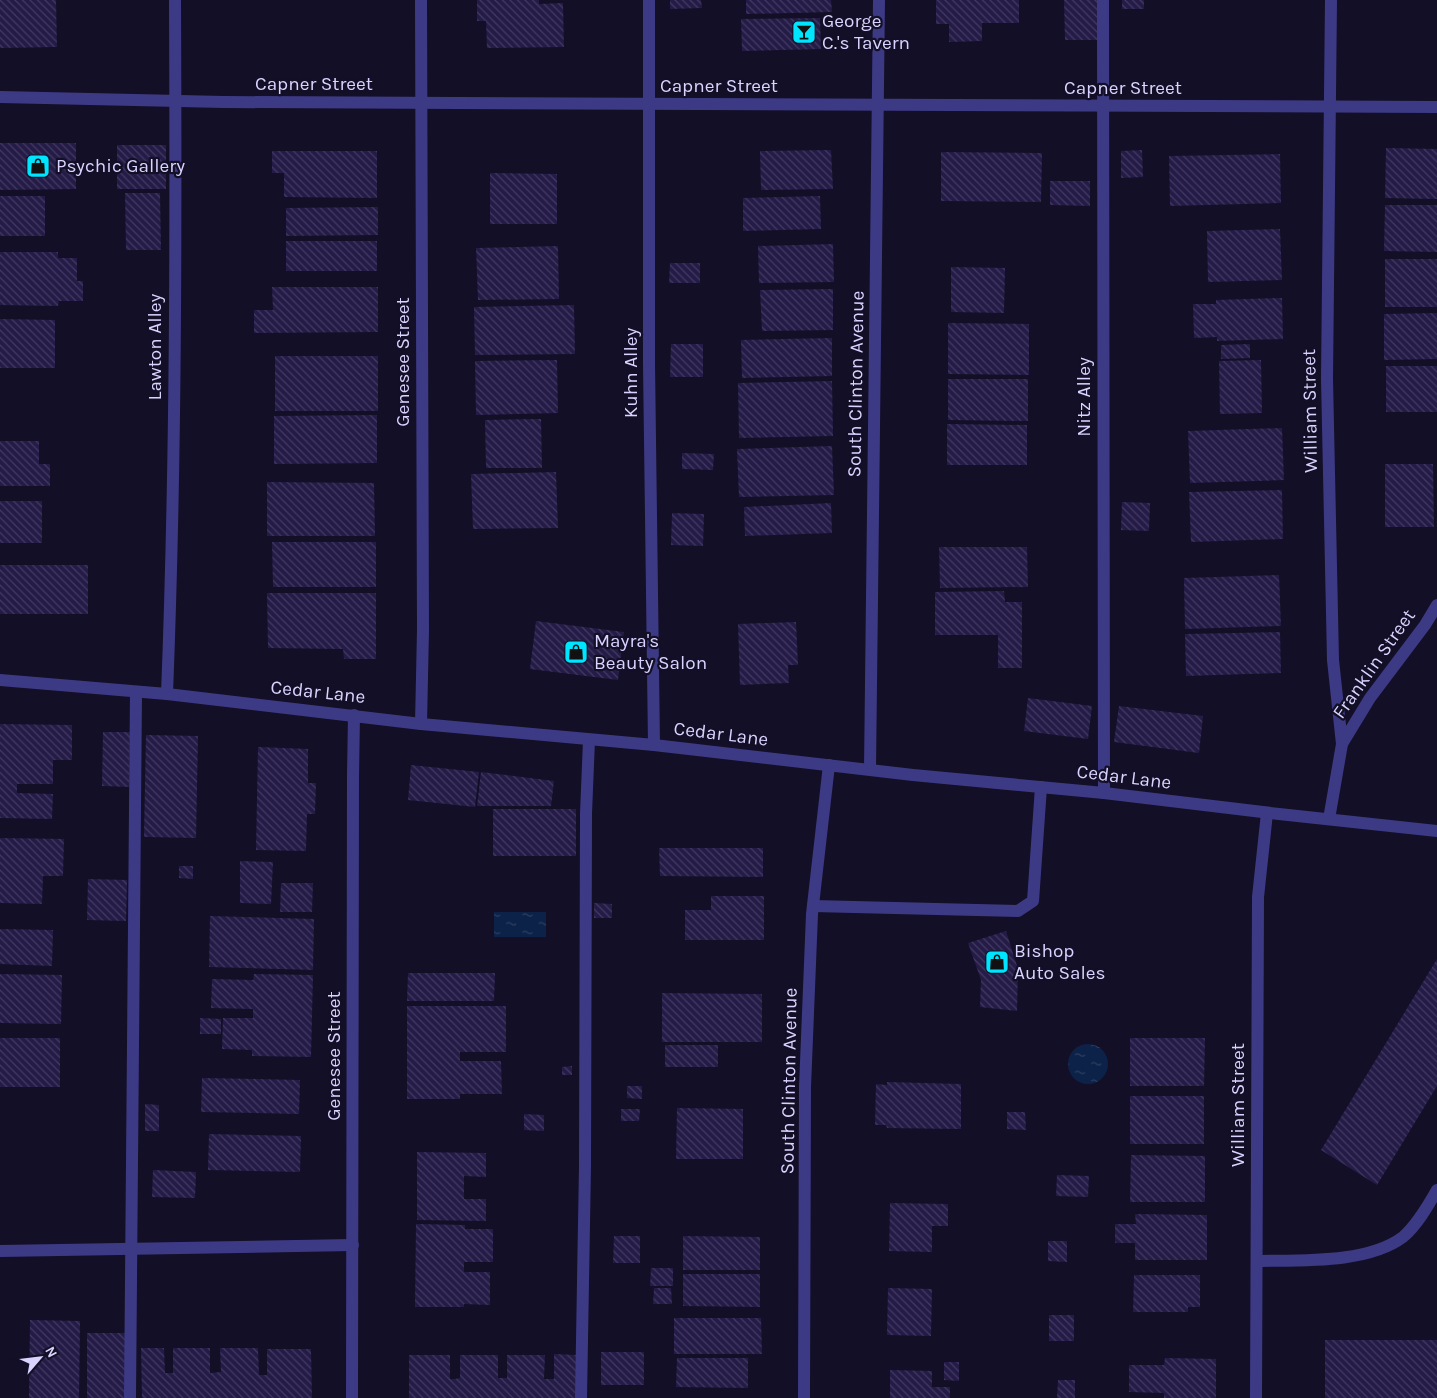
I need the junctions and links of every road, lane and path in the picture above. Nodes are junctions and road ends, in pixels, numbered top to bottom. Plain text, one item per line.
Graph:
1 (175, 0) edge
2 (421, 0) edge
3 (649, 0) edge
4 (879, 0) edge
5 (1102, 0) edge
6 (1331, 0) edge
7 (0, 97) edge
8 (176, 101) junction
9 (421, 103) junction
10 (649, 104) junction
11 (878, 105) junction
12 (1330, 106) junction
13 (1102, 107) junction
14 (1437, 107) edge
15 (1437, 605) edge
16 (0, 680) edge
17 (136, 692) junction
18 (167, 694) junction
19 (354, 715) junction
20 (421, 724) junction
21 (589, 740) junction
22 (1342, 744) junction
23 (654, 745) junction
24 (829, 766) junction
25 (870, 769) junction
26 (1041, 786) junction
27 (1104, 793) junction
28 (1267, 813) junction
29 (1329, 819) junction
30 (1437, 831) edge
31 (813, 906) junction
32 (1437, 1190) edge
33 (353, 1245) junction
34 (132, 1249) junction
35 (0, 1251) edge
36 (1257, 1261) junction
37 (130, 1398) edge
38 (352, 1398) edge
39 (581, 1398) edge
40 (804, 1398) edge
41 (1256, 1398) edge

1 - 8 street, Lawton Alley
2 - 9 street, Genesee Street
3 - 10 street, Kuhn Alley
4 - 11 street, South Clinton Avenue
5 - 13 street, Nitz Alley
6 - 12 street, William Street
7 - 8 street, Capner Street
8 - 9 street, Capner Street
8 - 18 street, Lawton Alley
9 - 10 street, Capner Street
9 - 20 street, Genesee Street
10 - 11 street, Capner Street
10 - 23 street, Kuhn Alley
11 - 13 street, Capner Street
11 - 25 street, South Clinton Avenue
12 - 13 street, Capner Street
12 - 14 street, Capner Street
12 - 22 street, William Street
13 - 27 street, Nitz Alley
15 - 22 street, Franklin Street
16 - 17 street, Cedar Lane
17 - 18 street, Cedar Lane
17 - 34 street
18 - 19 street, Cedar Lane
19 - 20 street, Cedar Lane
19 - 33 street, Genesee Street
20 - 21 street, Cedar Lane
21 - 23 street, Cedar Lane
21 - 39 street
22 - 29 street, William Street
23 - 24 street, Cedar Lane
24 - 25 street, Cedar Lane
24 - 31 street, South Clinton Avenue
25 - 26 street, Cedar Lane
26 - 27 street, Cedar Lane
26 - 31 street
27 - 28 street, Cedar Lane
28 - 29 street, Cedar Lane
28 - 36 street, William Street
29 - 30 street, Cedar Lane
31 - 40 street, South Clinton Avenue
32 - 36 street
33 - 34 street
33 - 38 street, Genesee Street
34 - 35 street
34 - 37 street
36 - 41 street, William Street

